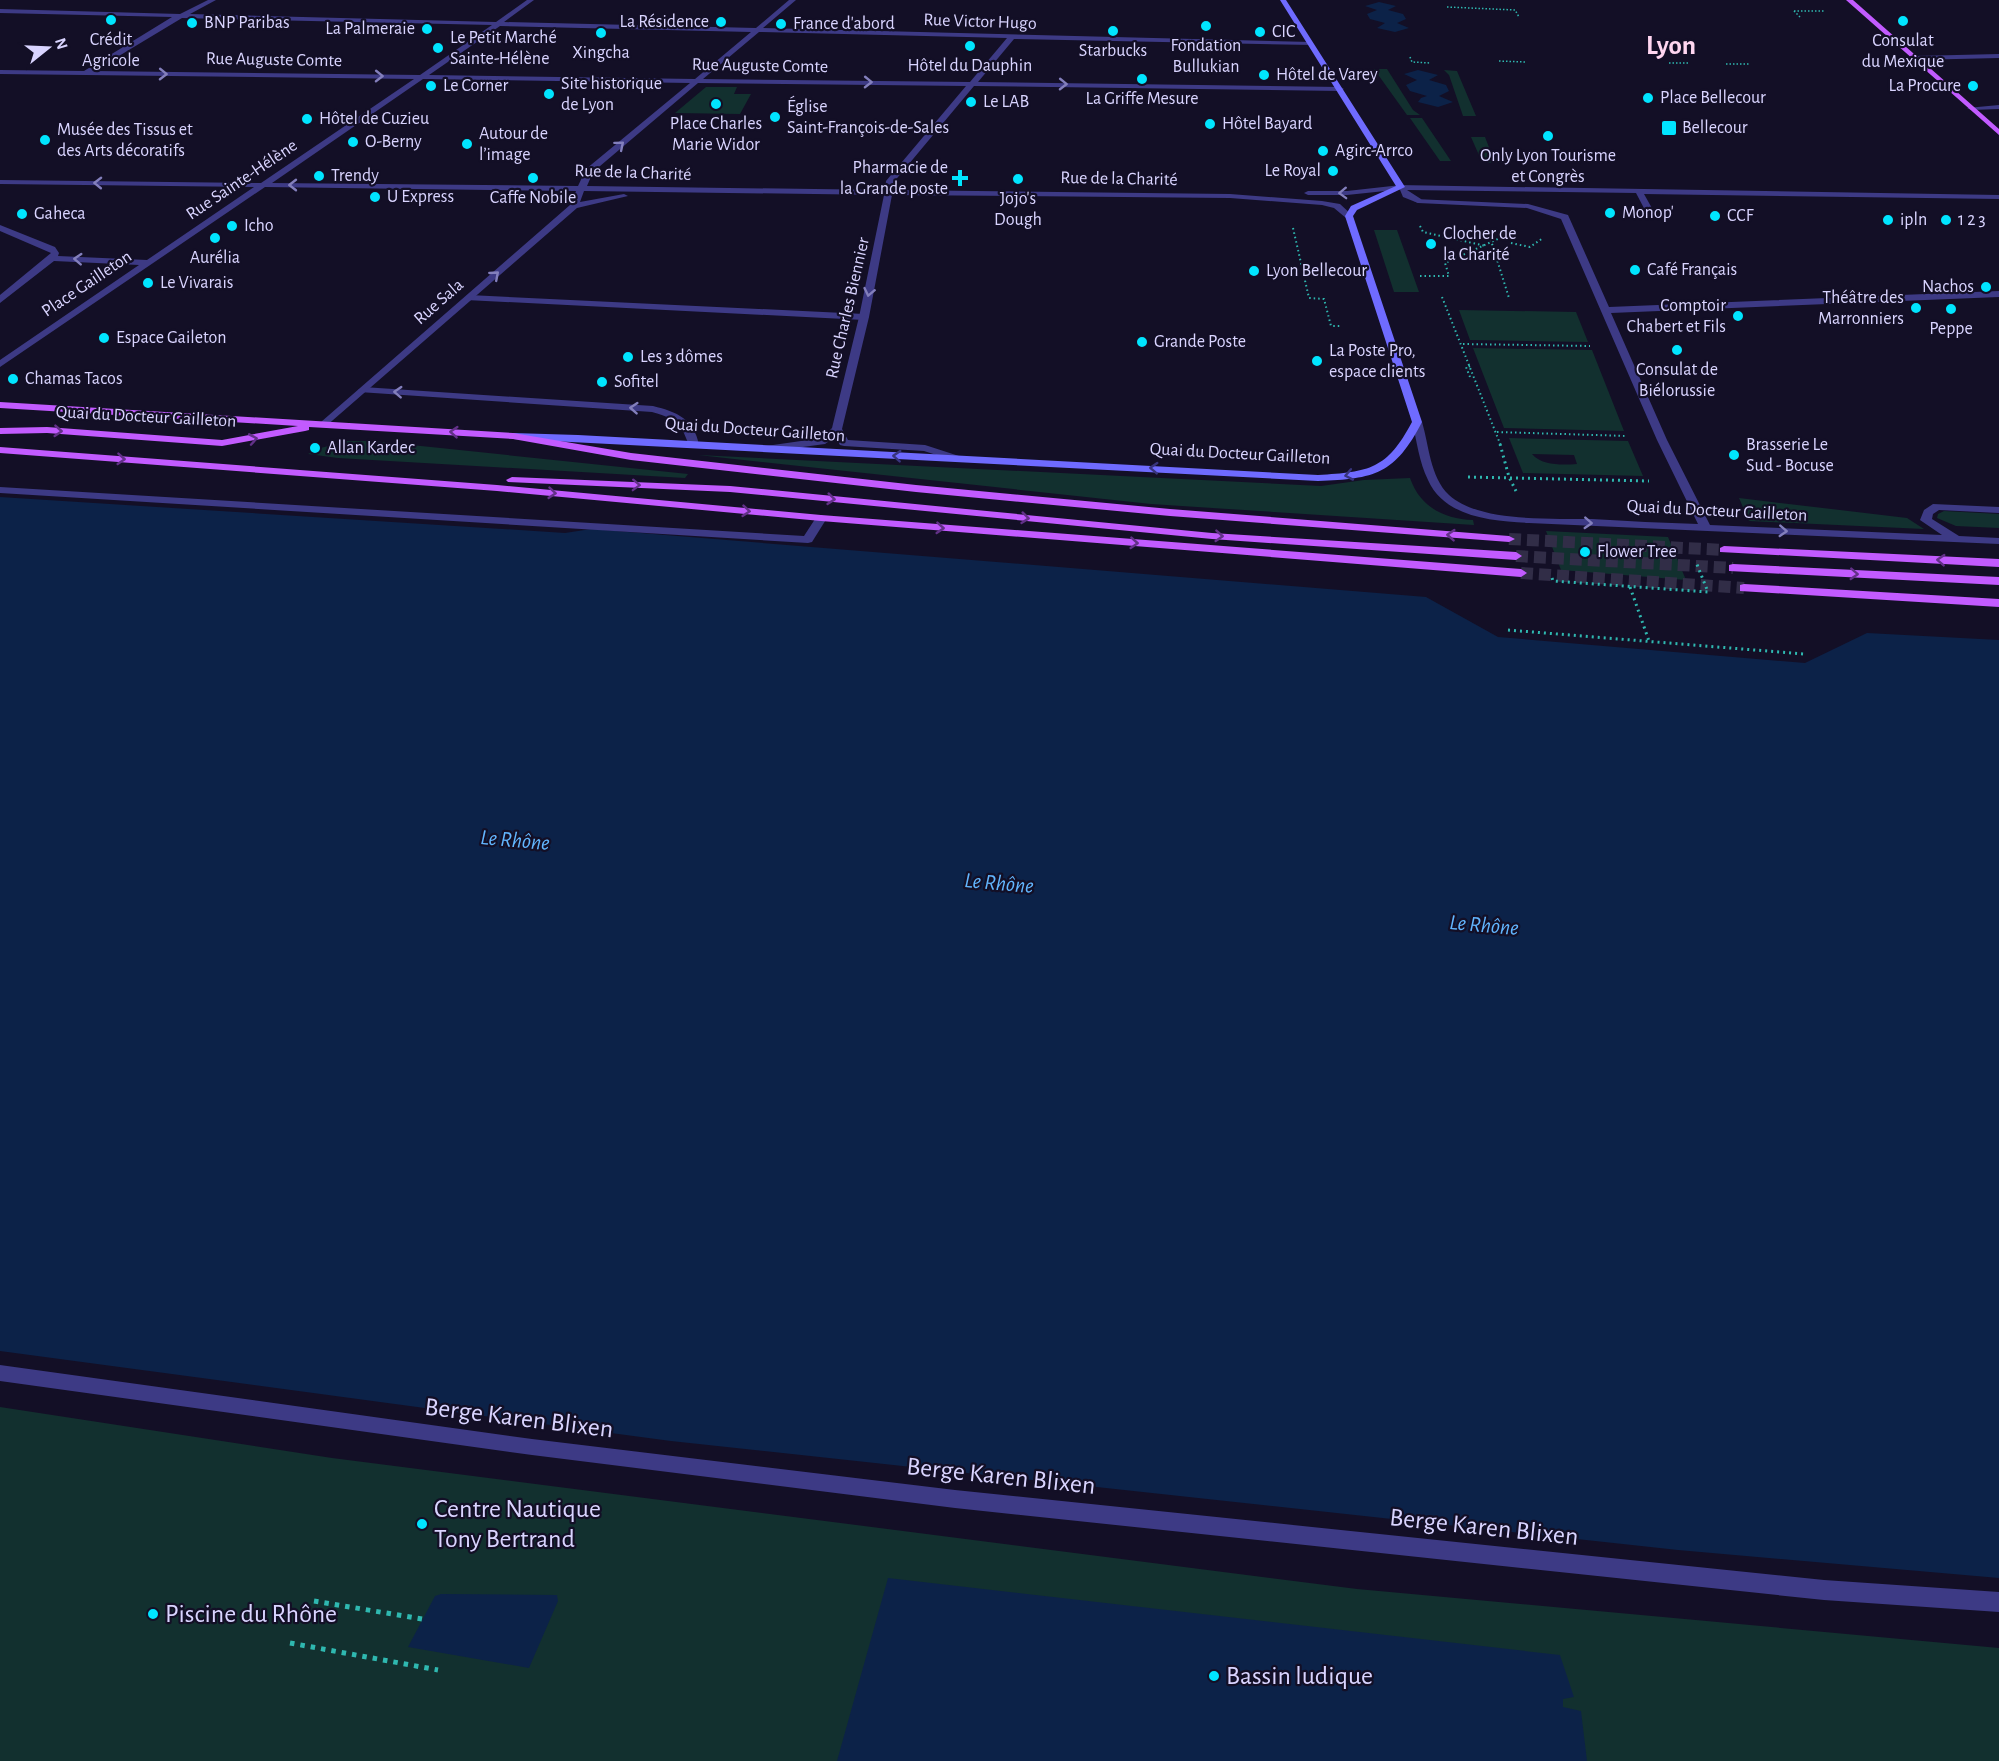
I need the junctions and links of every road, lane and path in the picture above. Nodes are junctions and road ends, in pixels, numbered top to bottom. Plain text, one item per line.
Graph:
1 (213, 0) edge
2 (531, 0) edge
3 (793, 0) edge
4 (1283, 0) edge
5 (1849, 0) edge
6 (11, 5) dead end
7 (1447, 7) dead end
8 (0, 11) edge
9 (1828, 11) dead end
10 (184, 15) junction
11 (1519, 17) dead end
12 (1800, 17) dead end
13 (499, 23) junction
14 (757, 31) junction
15 (1011, 38) junction
16 (1311, 44) junction
17 (1999, 56) edge
18 (1410, 57) dead end
19 (1914, 58) junction
20 (1499, 61) dead end
21 (1526, 62) dead end
22 (1430, 63) dead end
23 (1669, 63) dead end
24 (1690, 63) dead end
25 (1726, 64) dead end
26 (1750, 64) dead end
27 (0, 72) edge
28 (86, 73) junction
29 (421, 76) junction
30 (698, 80) junction
31 (971, 83) junction
32 (1340, 89) junction
33 (1999, 107) edge
34 (1971, 108) junction
35 (1999, 132) edge
36 (0, 182) edge
37 (265, 185) junction
38 (582, 187) junction
39 (1401, 187) junction
40 (1638, 190) junction
41 (695, 192) junction
42 (888, 194) junction
43 (1230, 196) junction
44 (1999, 197) edge
45 (574, 206) junction
46 (1649, 210) dead end
47 (1349, 216) junction
48 (1298, 226) dead end
49 (0, 228) edge
50 (1422, 231) dead end
51 (1478, 231) dead end
52 (1488, 237) dead end
53 (1500, 240) junction
54 (1486, 246) junction
55 (1532, 246) dead end
56 (52, 258) junction
57 (147, 263) junction
58 (1420, 276) dead end
59 (1999, 294) edge
60 (1442, 297) dead end
61 (469, 298) junction
62 (1509, 298) dead end
63 (0, 300) edge
64 (1605, 310) junction
65 (864, 317) junction
66 (1342, 326) dead end
67 (1463, 344) junction
68 (1599, 346) dead end
69 (0, 363) edge
70 (1472, 366) junction
71 (1470, 377) dead end
72 (363, 390) junction
73 (418, 400) dead end
74 (537, 402) junction
75 (0, 405) edge
76 (1417, 422) junction
77 (325, 424) junction
78 (837, 429) junction
79 (0, 431) edge
80 (1497, 432) junction
81 (513, 436) junction
82 (1637, 436) dead end
83 (694, 445) junction
84 (0, 450) edge
85 (757, 450) junction
86 (958, 459) junction
87 (242, 468) junction
88 (1464, 477) dead end
89 (1509, 477) junction
90 (1656, 481) dead end
91 (0, 490) edge
92 (1517, 494) dead end
93 (1999, 510) edge
94 (821, 518) junction
95 (1706, 528) junction
96 (1509, 539) tunnel mouth
97 (1957, 539) junction
98 (1999, 541) edge
99 (1724, 550) tunnel mouth
100 (1516, 556) tunnel mouth
101 (1695, 558) dead end
102 (1999, 563) edge
103 (1733, 568) tunnel mouth
104 (1549, 571) dead end
105 (1521, 573) tunnel mouth
106 (1999, 581) edge
107 (1630, 587) junction
108 (1744, 588) tunnel mouth
109 (1999, 603) edge
110 (1508, 630) dead end
111 (1649, 641) junction
112 (1804, 654) dead end
113 (0, 1373) edge
114 (314, 1601) dead end
115 (1999, 1602) edge
116 (422, 1619) dead end
117 (290, 1643) dead end
118 (438, 1670) dead end

1 - 10 street
2 - 13 street, Rue Sainte-Hélène
3 - 14 street, Rue Sala
4 - 16 main road
5 - 19 main road
6 - 8 street
7 - 11 path
8 - 10 street, Rue Victor Hugo
9 - 12 path
10 - 13 street, Rue Victor Hugo
10 - 28 street
13 - 14 street, Rue Victor Hugo
13 - 29 street, Rue Sainte-Hélène
14 - 15 street, Rue Victor Hugo
14 - 30 street, Rue Sala
15 - 16 street, Rue Victor Hugo
15 - 31 street, Rue Charles Biennier
16 - 32 main road
17 - 19 street
18 - 22 path
19 - 34 main road
20 - 21 path
23 - 24 path
25 - 26 path
27 - 28 street, Rue Auguste Comte
28 -> 29 street, Rue Auguste Comte
29 - 30 street, Rue Auguste Comte
29 - 37 street, Rue Sainte-Hélène
30 -> 31 street, Rue Auguste Comte
38 -> 30 street, Rue Sala
31 -> 32 street, Rue Auguste Comte
31 - 42 street, Rue Charles Biennier
32 - 39 main road
33 - 34 street
34 - 35 main road
37 -> 36 street, Rue de la Charité
38 -> 37 street, Rue de la Charité
37 - 57 street, Rue Sainte-Hélène
38 - 41 street, Rue de la Charité
38 - 45 street, Rue Sala
39 - 40 street
39 -> 43 street, Rue de la Charité
39 - 47 main road
39 - 64 street
40 - 44 street
40 - 46 street
41 - 42 street, Rue de la Charité
41 - 45 street, Rue Sala
42 - 43 street, Rue de la Charité
42 -> 65 street, Rue Charles Biennier
43 - 47 street, Rue de la Charité
61 -> 45 street, Rue Sala
47 - 76 main road
48 - 66 path
49 - 56 street
50 - 54 path
51 - 62 path
52 - 53 path
53 - 54 path
53 - 55 path
54 - 58 path
57 -> 56 street, Place Gailleton
56 - 63 street, Place Gailleton
57 - 69 street, Place Gailleton
59 - 64 street
60 - 67 path
61 - 65 street
61 - 72 street, Rue Sala
64 - 95 street
65 - 78 street, Rue Charles Biennier
67 - 68 path
67 - 70 path
70 - 71 path
70 - 80 path
74 -> 72 street
72 - 77 street, Rue Sala
73 - 74 street
83 -> 74 street
75 - 77 main road, Quai du Docteur Gailleton
76 -> 86 main road, Quai du Docteur Gailleton
76 -> 95 street, Quai du Docteur Gailleton
79 -> 77 main road, Quai du Docteur Gailleton
81 -> 77 main road, Quai du Docteur Gailleton
78 - 85 street
78 - 86 street
80 - 82 path
80 - 89 path
81 - 83 main road, Quai du Docteur Gailleton
96 -> 81 main road, Quai du Docteur Gailleton
83 - 85 main road, Quai du Docteur Gailleton
84 -> 87 main road, Quai du Docteur Gailleton
86 -> 85 main road, Quai du Docteur Gailleton
87 -> 94 main road, Quai du Docteur Gailleton
87 -> 100 main road, Quai du Docteur Gailleton
88 - 89 path
89 - 90 path
89 - 92 path
91 - 94 street
93 - 97 street, Quai du Docteur Gailleton
94 -> 105 main road, Quai du Docteur Gailleton
95 -> 97 street, Quai du Docteur Gailleton
97 - 98 street, Quai du Docteur Gailleton
102 -> 99 main road, Quai du Docteur Gailleton
101 - 107 path
103 -> 106 main road
104 - 107 path
107 - 111 path
108 - 109 main road
110 - 111 path
111 - 112 path
113 - 115 street, Berge Karen Blixen
114 - 116 path
117 - 118 path

